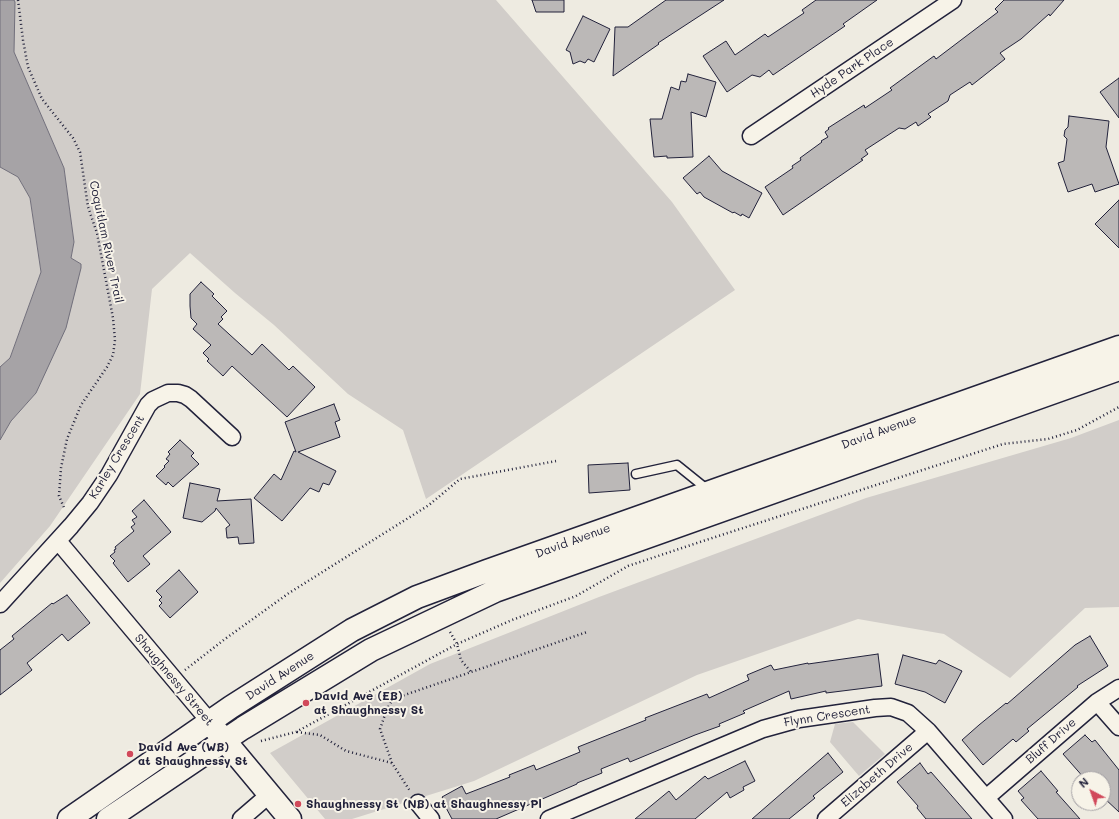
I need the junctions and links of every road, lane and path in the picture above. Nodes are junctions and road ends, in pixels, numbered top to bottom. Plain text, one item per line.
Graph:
1 (18, 0) edge
2 (953, 0) edge
3 (751, 136) dead end
4 (1119, 347) edge
5 (1119, 369) edge
6 (1119, 407) edge
7 (232, 437) dead end
8 (556, 461) dead end
9 (636, 474) dead end
10 (710, 492) junction
11 (66, 512) dead end
12 (58, 540) junction
13 (0, 604) edge
14 (587, 632) dead end
15 (457, 644) junction
16 (182, 672) dead end
17 (471, 672) junction
18 (1119, 688) edge
19 (1097, 702) junction
20 (210, 722) junction
21 (1119, 727) edge
22 (928, 731) junction
23 (296, 732) junction
24 (224, 740) junction
25 (257, 742) dead end
26 (392, 762) junction
27 (270, 794) junction
28 (986, 798) junction
29 (418, 803) joint
30 (69, 819) edge
31 (108, 819) edge
32 (241, 819) edge
33 (290, 819) edge
34 (431, 819) edge
35 (549, 819) edge
36 (826, 819) edge
37 (1004, 819) edge

1 - 11 path, Coquitlam River Trail
2 - 3 street, Hyde Park Place
4 - 10 main road, David Avenue
5 - 24 main road, David Avenue
6 - 15 path
7 - 12 street, Karley Crescent
8 - 16 path
9 - 10 lane
10 - 20 main road, David Avenue
12 - 13 street, Karley Crescent
12 - 20 street, Shaughnessy Street
14 - 17 path
15 - 17 path
15 - 23 path
17 - 26 path
18 - 19 street, Bluff Drive
19 - 21 street
19 - 28 street, Bluff Drive
20 - 24 main road, Shaughnessy Street
20 - 30 main road, David Avenue
22 - 28 street, Flynn Crescent
22 - 35 street, Flynn Crescent
22 - 36 street, Elizabeth Drive
23 - 25 path
23 - 26 path
24 - 27 main road, Shaughnessy Street
24 - 31 main road, David Avenue
26 - 29 path
27 - 32 street
27 - 33 main road, Shaughnessy Street
28 - 37 street, Flynn Crescent
29 - 34 street

